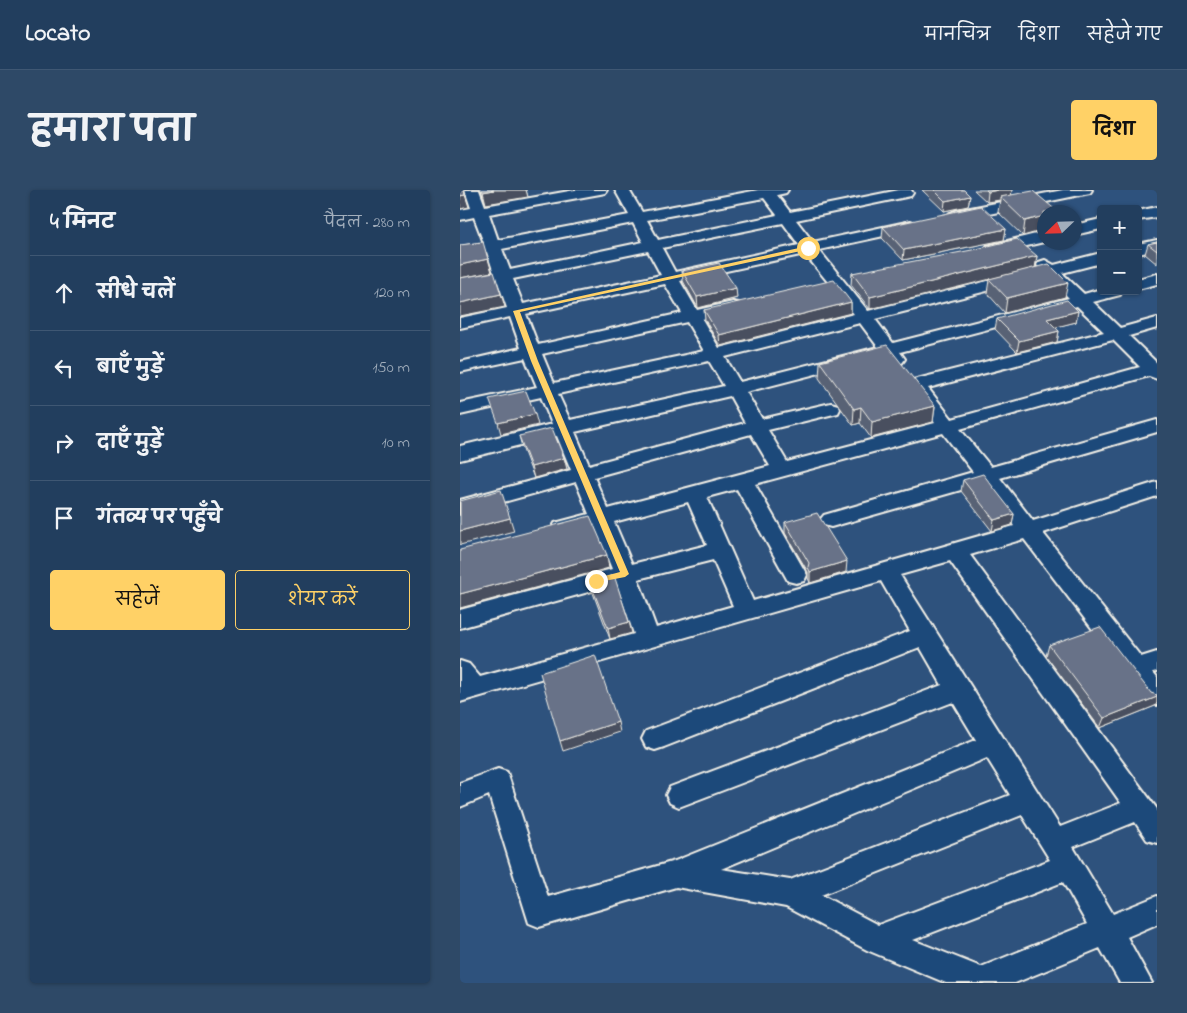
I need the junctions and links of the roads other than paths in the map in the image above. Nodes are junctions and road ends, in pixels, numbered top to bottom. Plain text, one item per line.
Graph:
1 (472, 190) edge
2 (600, 190) edge
3 (622, 190) edge
4 (1085, 190) edge
5 (772, 191) edge
6 (906, 193) dead end
7 (970, 196) edge
8 (984, 210) junction
9 (480, 211) junction
10 (1157, 212) edge
11 (460, 215) edge
12 (1142, 215) edge
13 (638, 217) junction
14 (785, 217) junction
15 (1097, 225) edge
16 (1082, 228) edge
17 (1037, 239) edge
18 (1018, 243) junction
19 (653, 244) junction
20 (493, 245) junction
21 (1157, 245) edge
22 (808, 248) junction
23 (1142, 248) edge
24 (460, 252) edge
25 (980, 252) edge
26 (1097, 259) edge
27 (1050, 270) junction
28 (503, 275) junction
29 (670, 277) junction
30 (857, 277) edge
31 (1157, 279) edge
32 (837, 282) junction
33 (1142, 283) edge
34 (460, 285) edge
35 (818, 286) edge
36 (1099, 295) edge
37 (1081, 300) junction
38 (750, 302) edge
39 (516, 311) junction
40 (693, 316) junction
41 (863, 316) junction
42 (460, 323) edge
43 (1157, 323) edge
44 (1116, 334) junction
45 (888, 350) junction
46 (531, 351) junction
47 (715, 354) junction
48 (460, 367) edge
49 (1155, 370) edge
50 (916, 384) junction
51 (546, 389) junction
52 (737, 390) junction
53 (460, 409) edge
54 (831, 409) dead end
55 (757, 426) junction
56 (948, 426) junction
57 (1157, 426) edge
58 (563, 428) junction
59 (460, 454) edge
60 (782, 470) junction
61 (583, 474) junction
62 (986, 475) junction
63 (744, 481) junction
64 (695, 494) junction
65 (1154, 494) edge
66 (460, 507) edge
67 (601, 518) junction
68 (831, 520) dead end
69 (1028, 530) junction
70 (545, 532) edge
71 (720, 550) junction
72 (955, 551) junction
73 (886, 571) junction
74 (625, 574) junction
75 (796, 575) dead end
76 (746, 610) junction
77 (460, 619) edge
78 (925, 635) junction
79 (648, 639) junction
80 (1146, 664) edge
81 (465, 684) edge
82 (958, 690) junction
83 (1157, 696) edge
84 (655, 739) dead end
85 (992, 745) junction
86 (679, 794) dead end
87 (460, 795) edge
88 (1026, 801) junction
89 (1140, 808) junction
90 (1157, 831) edge
91 (1053, 842) junction
92 (1069, 866) junction
93 (676, 874) junction
94 (790, 894) junction
95 (1157, 910) edge
96 (1107, 932) junction
97 (878, 940) junction
98 (982, 983) edge
99 (1137, 983) edge

1 - 9 street
2 - 9 street
3 - 13 street
4 - 8 street
5 - 13 street
5 - 14 street
6 - 14 street
7 - 8 street
8 - 18 street
8 - 22 street
9 - 11 street
9 - 20 street
10 - 12 street
13 - 19 street
13 - 20 street
14 - 19 street
14 - 22 street
15 - 16 street
17 - 18 street
18 - 25 street
18 - 27 street
19 - 28 street
19 - 29 street
20 - 24 street
20 - 28 street
21 - 23 street
22 - 29 street
22 - 32 street
26 - 27 street
27 - 37 street
27 - 41 street
28 - 34 street
28 - 39 street
29 - 39 street
29 - 40 street
30 - 32 street
31 - 33 street
32 - 35 street
32 - 41 street
36 - 37 street
37 - 44 street
37 - 45 street
38 - 40 street
39 - 42 street
39 - 46 street
40 - 46 street
40 - 47 street
41 - 45 street
41 - 47 street
43 - 44 street
44 - 49 street
44 - 50 street
45 - 50 street
45 - 52 street
46 - 48 street
46 - 51 street
47 - 51 street
47 - 52 street
49 - 56 street
50 - 56 street
51 - 53 street
51 - 58 street
52 - 55 street
52 - 58 street
54 - 55 street
55 - 60 street
55 - 61 street
56 - 60 street
56 - 62 street
57 - 62 street
58 - 59 street
58 - 61 street
60 - 63 street
61 - 66 street
61 - 67 street
62 - 68 street
62 - 69 street
63 - 64 street
63 - 75 street
64 - 67 street
64 - 71 street
65 - 69 street
67 - 70 street
67 - 74 street
69 - 72 street
69 - 80 street
71 - 74 street
71 - 76 street
72 - 73 street
72 - 89 street
73 - 76 street
73 - 78 street
74 - 77 street
74 - 79 street
76 - 79 street
78 - 82 street
78 - 84 street
79 - 81 street
80 - 83 street
82 - 85 street
82 - 86 street
85 - 88 street
85 - 93 street
87 - 93 street
88 - 91 street
88 - 94 street
89 - 90 street
89 - 91 street
91 - 92 street
92 - 96 street
92 - 97 street
93 - 94 street
94 - 97 street
95 - 96 street
96 - 98 street
96 - 99 street
97 - 98 street

